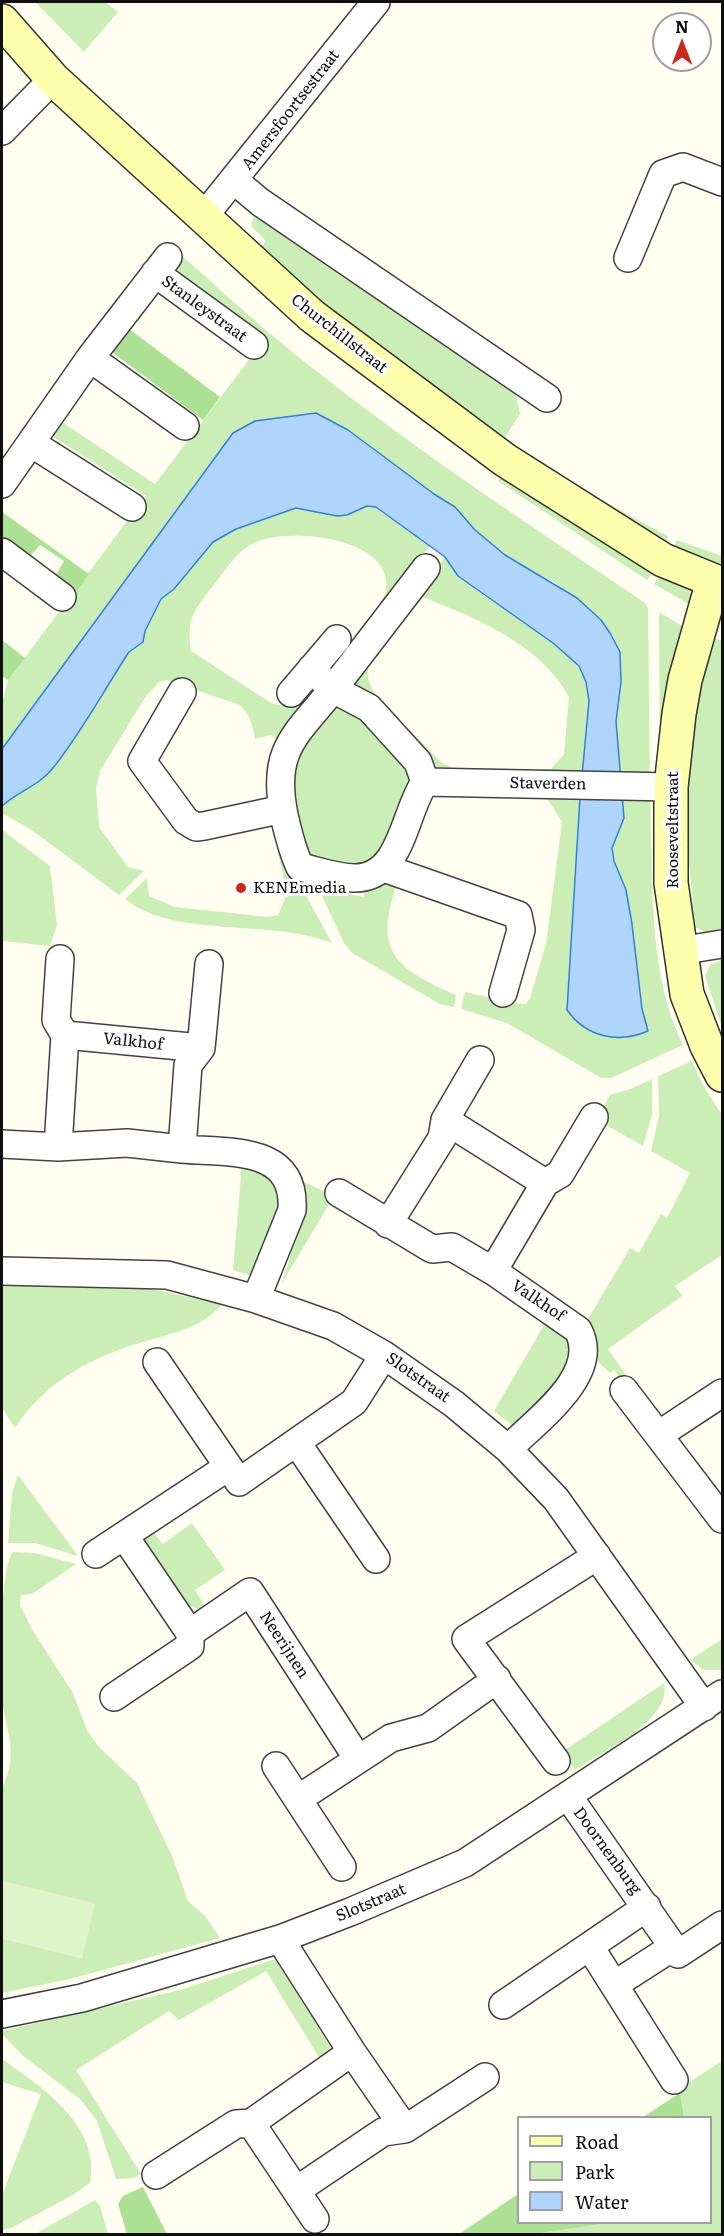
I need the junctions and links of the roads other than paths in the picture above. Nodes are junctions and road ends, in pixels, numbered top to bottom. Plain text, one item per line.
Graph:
1 (376, 2) edge
2 (2, 21) edge
3 (53, 79) junction
4 (2, 130) edge
5 (235, 181) junction
6 (723, 182) edge
7 (204, 216) junction
8 (628, 258) dead end
9 (254, 345) dead end
10 (90, 358) junction
11 (547, 398) dead end
12 (185, 426) dead end
13 (31, 443) junction
14 (2, 478) edge
15 (132, 507) dead end
16 (2, 552) edge
17 (426, 568) dead end
18 (718, 583) edge
19 (62, 597) dead end
20 (337, 639) dead end
21 (311, 669) junction
22 (333, 689) junction
23 (182, 692) dead end
24 (291, 693) dead end
25 (425, 782) junction
26 (671, 787) junction
27 (283, 809) junction
28 (384, 868) junction
29 (723, 944) edge
30 (679, 951) junction
31 (60, 959) dead end
32 (209, 964) dead end
33 (503, 993) dead end
34 (65, 1035) junction
35 (201, 1048) junction
36 (480, 1060) dead end
37 (723, 1075) edge
38 (594, 1117) dead end
39 (445, 1120) junction
40 (2, 1144) edge
41 (58, 1147) junction
42 (182, 1149) junction
43 (545, 1183) junction
44 (339, 1194) dead end
45 (388, 1224) junction
46 (2, 1271) edge
47 (493, 1271) junction
48 (256, 1299) junction
49 (384, 1355) junction
50 (158, 1362) dead end
51 (624, 1390) dead end
52 (723, 1393) edge
53 (660, 1434) junction
54 (297, 1443) junction
55 (508, 1449) junction
56 (228, 1467) junction
57 (723, 1519) edge
58 (125, 1537) junction
59 (96, 1554) dead end
60 (597, 1556) junction
61 (376, 1559) dead end
62 (190, 1633) junction
63 (496, 1679) junction
64 (114, 1697) dead end
65 (713, 1701) edge
66 (358, 1760) junction
67 (556, 1761) dead end
68 (276, 1766) dead end
69 (568, 1796) junction
70 (298, 1799) junction
71 (342, 1867) dead end
72 (647, 1907) junction
73 (723, 1925) edge
74 (280, 1939) junction
75 (590, 1947) junction
76 (673, 1947) junction
77 (614, 1985) junction
78 (503, 2005) dead end
79 (2, 2014) edge
80 (352, 2052) junction
81 (485, 2077) dead end
82 (674, 2080) dead end
83 (251, 2123) junction
84 (405, 2129) junction
85 (156, 2175) dead end
86 (297, 2190) junction
87 (315, 2219) dead end

1 - 5 street, Amersfoortsestraat
2 - 3 street, Churchillstraat
3 - 4 street
3 - 7 street, Churchillstraat
5 - 7 street, Amersfoortsestraat
5 - 11 street
6 - 8 street
7 - 18 street, Churchillstraat
9 - 10 street, Stanleystraat
10 - 12 street
10 - 13 street, Stanleystraat
13 - 14 street, Stanleystraat
13 - 15 street
16 - 19 street
17 - 22 street
18 - 26 street, Rooseveltstraat
20 - 21 street
21 - 22 street
21 - 24 street
22 - 25 street
22 - 27 street
23 - 27 street
25 - 26 street, Staverden
25 - 28 street
26 - 30 street, Rooseveltstraat
27 - 28 street
28 - 33 street
29 - 30 street
30 - 37 street, Rooseveltstraat
31 - 34 street
32 - 35 street
34 - 35 street, Valkhof
34 - 41 street
35 - 42 street
36 - 39 street
38 - 43 street, Valkhof
39 - 43 street
39 - 45 street
40 - 41 street
41 - 42 street
42 - 48 street
43 - 47 street, Valkhof
44 - 45 street, Valkhof
45 - 47 street, Valkhof
46 - 48 street, Slotstraat
47 - 55 street, Valkhof
48 - 49 street, Slotstraat
49 - 54 street
49 - 55 street, Slotstraat
50 - 56 street
51 - 53 street
52 - 53 street
53 - 57 street
54 - 56 street
54 - 61 street
55 - 60 street, Slotstraat
56 - 58 street
58 - 59 street
58 - 62 street
60 - 63 street
60 - 65 street, Slotstraat
62 - 64 street, Neerijnen
62 - 66 street, Neerijnen
63 - 66 street
63 - 67 street
65 - 69 street, Slotstraat
66 - 70 street
68 - 70 street
69 - 72 street, Doornenburg
69 - 74 street, Slotstraat
70 - 71 street
72 - 75 street, Doornenburg
72 - 76 street, Doornenburg
73 - 76 street
74 - 79 street, Slotstraat
74 - 80 street
75 - 77 street
75 - 78 street, Doornenburg
76 - 77 street
77 - 82 street
80 - 83 street
80 - 84 street
81 - 84 street
83 - 85 street
83 - 86 street
84 - 86 street
86 - 87 street

